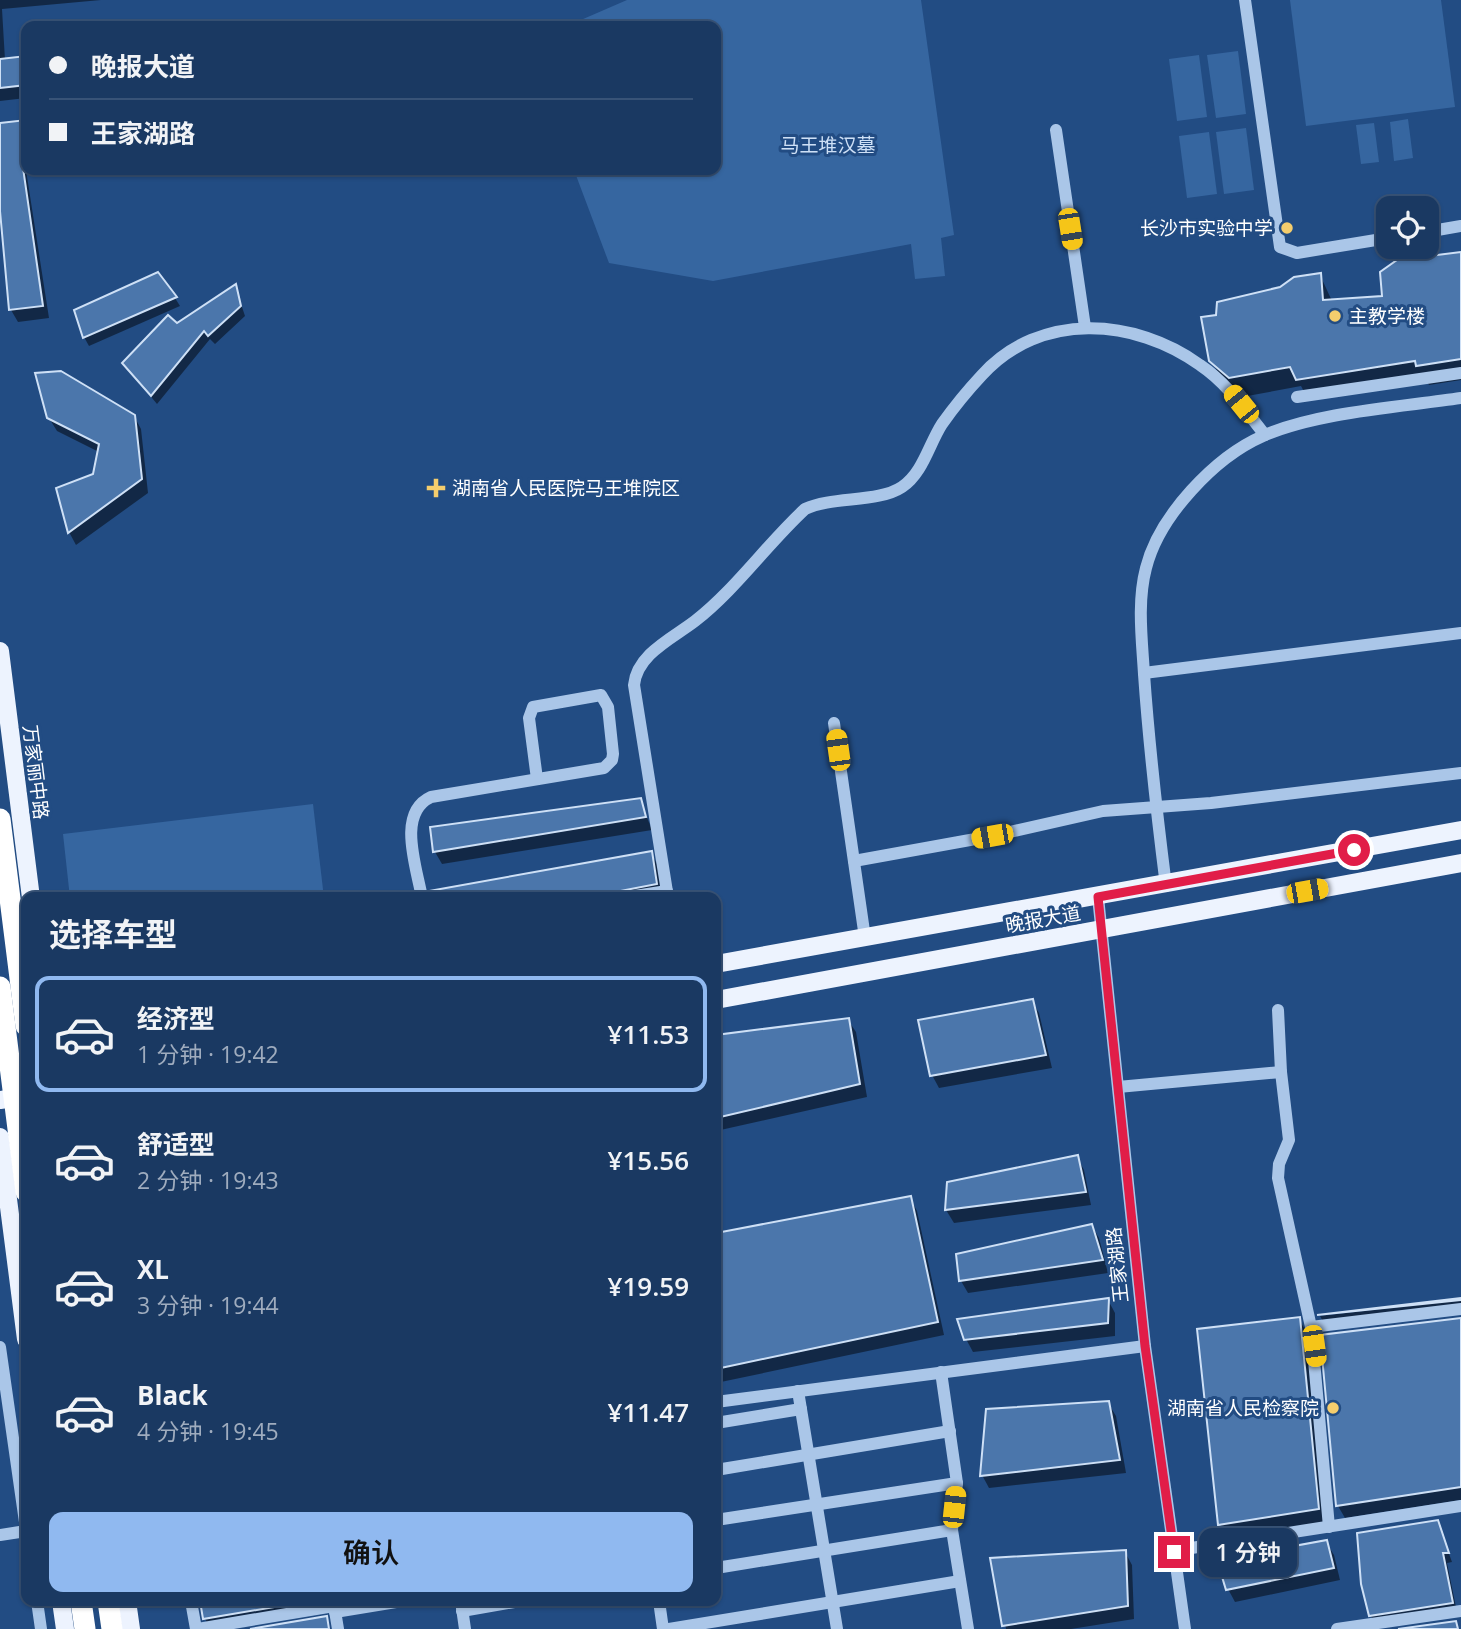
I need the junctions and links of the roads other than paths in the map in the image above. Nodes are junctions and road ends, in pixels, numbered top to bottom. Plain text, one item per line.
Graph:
1 (1245, 0) edge
2 (1056, 130) dead end
3 (1461, 226) edge
4 (1439, 230) edge
5 (1376, 240) edge
6 (1085, 327) junction
7 (1461, 373) edge
8 (1297, 397) dead end
9 (1461, 398) edge
10 (1265, 435) junction
11 (1461, 633) edge
12 (0, 651) edge
13 (1144, 673) junction
14 (834, 723) dead end
15 (1461, 773) edge
16 (537, 779) junction
17 (1156, 805) junction
18 (0, 819) edge
19 (1461, 830) edge
20 (854, 861) junction
21 (1461, 863) edge
22 (1166, 886) junction
23 (30, 892) edge
24 (421, 892) edge
25 (667, 892) edge
26 (1098, 897) junction
27 (1102, 929) junction
28 (865, 938) junction
29 (721, 963) edge
30 (21, 986) edge
31 (0, 987) edge
32 (721, 999) edge
33 (1278, 1010) dead end
34 (1281, 1072) junction
35 (1118, 1087) junction
36 (21, 1097) edge
37 (0, 1100) edge
38 (21, 1130) edge
39 (0, 1135) edge
40 (21, 1153) edge
41 (6, 1217) edge
42 (21, 1308) edge
43 (1461, 1309) edge
44 (1311, 1327) junction
45 (1145, 1346) junction
46 (0, 1347) edge
47 (942, 1372) junction
48 (798, 1391) junction
49 (721, 1401) edge
50 (801, 1409) junction
51 (721, 1422) edge
52 (950, 1431) junction
53 (808, 1455) junction
54 (721, 1469) edge
55 (957, 1483) junction
56 (21, 1495) edge
57 (817, 1505) junction
58 (1461, 1506) edge
59 (721, 1519) edge
60 (1329, 1527) junction
61 (952, 1530) junction
62 (21, 1531) edge
63 (0, 1535) edge
64 (1185, 1549) dead end
65 (824, 1550) junction
66 (721, 1567) edge
67 (960, 1581) junction
68 (833, 1602) junction
69 (38, 1606) edge
70 (62, 1606) edge
71 (82, 1606) edge
72 (109, 1606) edge
73 (128, 1606) edge
74 (192, 1606) edge
75 (334, 1606) edge
76 (462, 1606) edge
77 (660, 1606) edge
78 (1461, 1611) edge
79 (41, 1629) edge
80 (65, 1629) edge
81 (85, 1629) edge
82 (112, 1629) edge
83 (131, 1629) edge
84 (197, 1629) edge
85 (338, 1629) edge
86 (465, 1629) edge
87 (666, 1629) edge
88 (837, 1629) edge
89 (968, 1629) edge
90 (1185, 1629) edge
91 (1337, 1629) edge

1 - 5 street
2 - 6 street
3 - 4 street
6 - 10 street
6 - 25 street
7 - 8 street
9 - 10 street
10 - 13 street
11 - 13 street
12 - 23 main road, 万家丽中路
13 - 17 street
14 - 20 street
15 - 17 street
16 - 16 street
16 - 24 street
17 - 20 street
17 - 22 street
18 - 30 highway
19 - 22 main road, 晚报大道
20 - 28 street
21 - 27 main road, 晚报大道
22 - 26 main road, 晚报大道
26 - 27 street, 王家湖路
26 - 28 main road, 晚报大道
27 - 32 main road, 晚报大道
27 - 35 street, 王家湖路
28 - 29 main road, 晚报大道
31 - 40 highway, bridge
33 - 34 street
34 - 35 street
34 - 44 street
35 - 45 street, 王家湖路
36 - 37 main road
38 - 39 main road
39 - 41 main road
41 - 42 main road
43 - 44 street
44 - 60 street
45 - 47 street
45 - 90 street, 王家湖路
46 - 56 street
47 - 48 street
47 - 52 street
48 - 49 street
48 - 50 street
50 - 51 street
50 - 53 street
52 - 53 street
52 - 55 street
53 - 54 street
53 - 57 street
55 - 57 street
55 - 61 street
57 - 59 street
57 - 65 street
58 - 60 street
60 - 64 street
61 - 65 street
61 - 67 street
62 - 63 street
65 - 66 street
65 - 68 street
67 - 68 street
67 - 89 street
68 - 87 street
68 - 88 street
69 - 79 street
70 - 80 main road
71 - 81 highway
72 - 82 highway
73 - 83 main road
74 - 84 street
75 - 84 street
75 - 85 street
76 - 86 street
77 - 87 street
78 - 91 street

